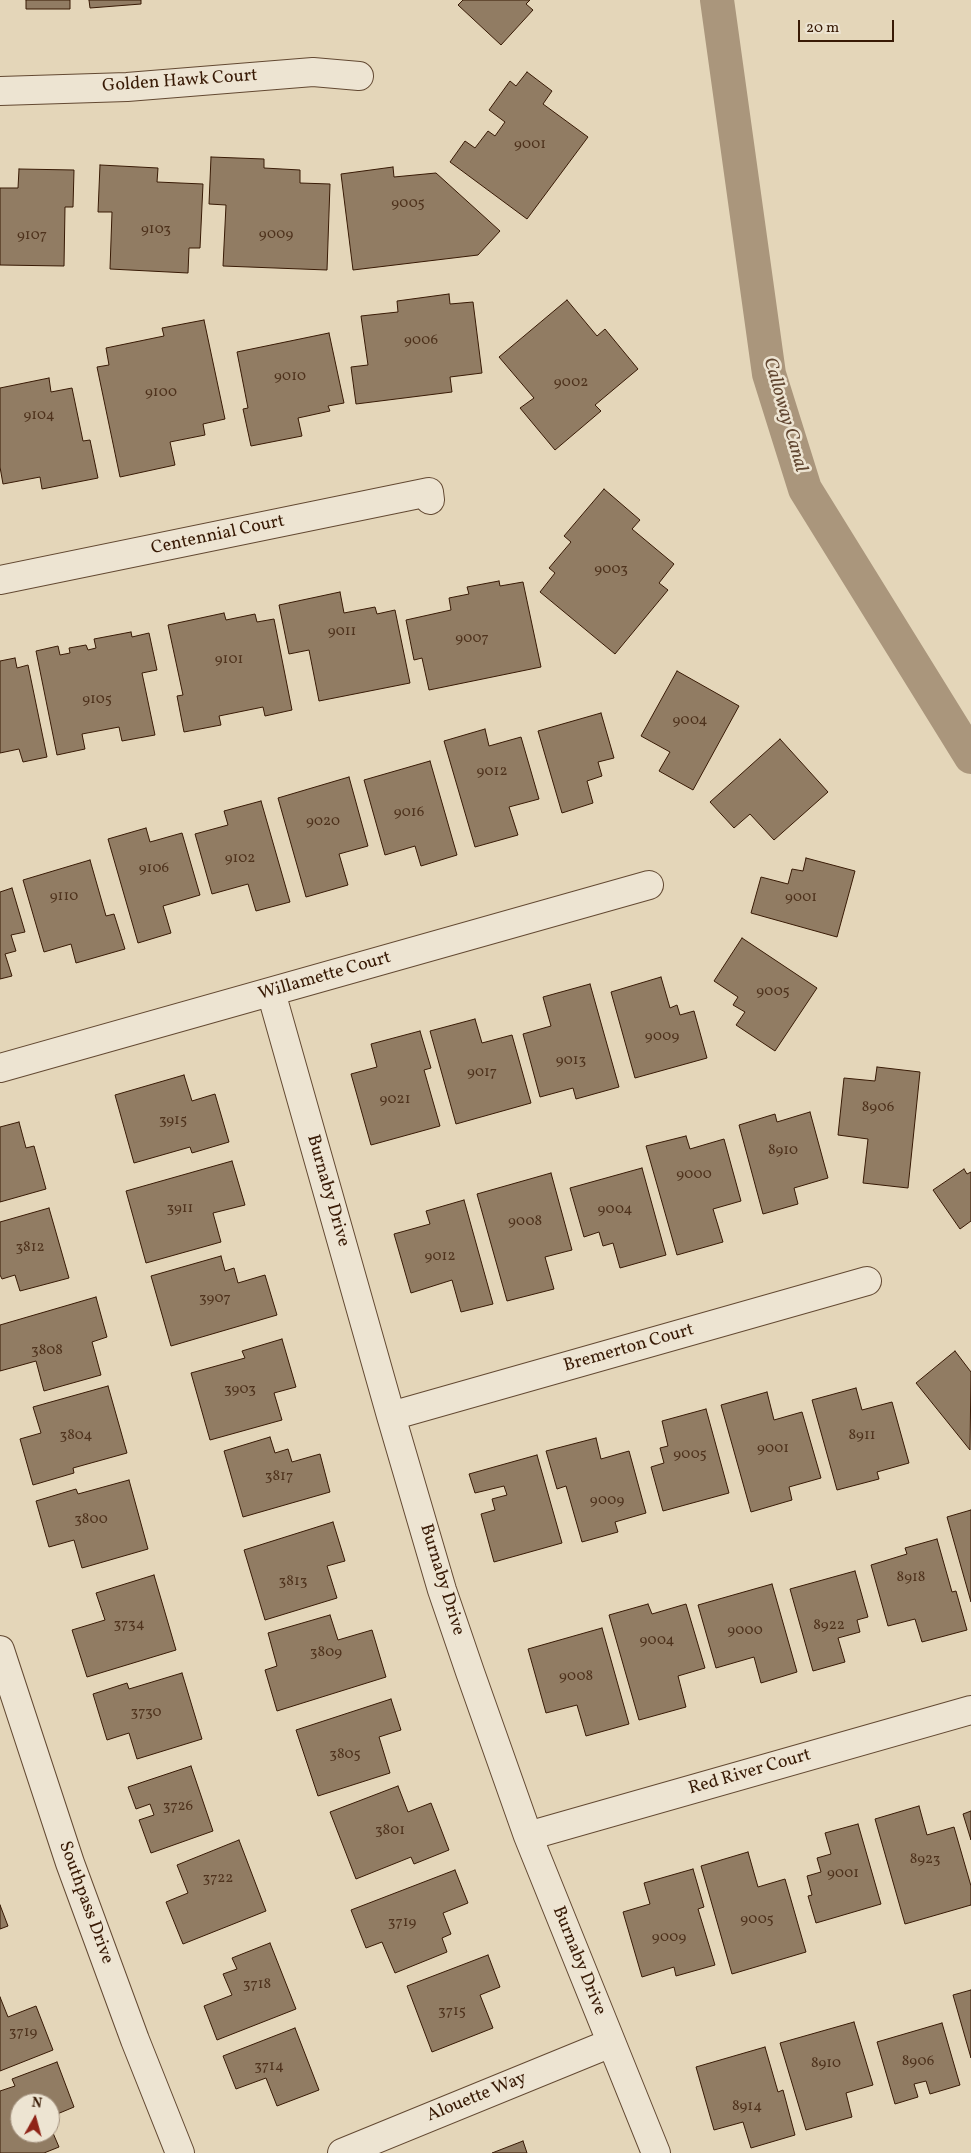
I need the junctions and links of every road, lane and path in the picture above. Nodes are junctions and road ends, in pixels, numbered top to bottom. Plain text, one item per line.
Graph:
1 (359, 76) dead end
2 (0, 91) edge
3 (430, 500) dead end
4 (0, 580) edge
5 (649, 885) dead end
6 (270, 992) junction
7 (0, 1068) edge
8 (867, 1281) dead end
9 (391, 1416) junction
10 (0, 1650) edge
11 (971, 1710) edge
12 (528, 1836) junction
13 (611, 2043) junction
14 (180, 2153) edge
15 (342, 2153) edge
16 (656, 2153) edge

1 - 2 street, Golden Hawk Court
3 - 4 street, Centennial Court
5 - 6 street, Willamette Court
6 - 7 street, Willamette Court
6 - 9 street, Burnaby Drive
8 - 9 street, Bremerton Court
9 - 12 street, Burnaby Drive
10 - 14 street, Southpass Drive
11 - 12 street, Red River Court
12 - 13 street, Burnaby Drive
13 - 15 street, Alouette Way
13 - 16 street, Burnaby Drive

